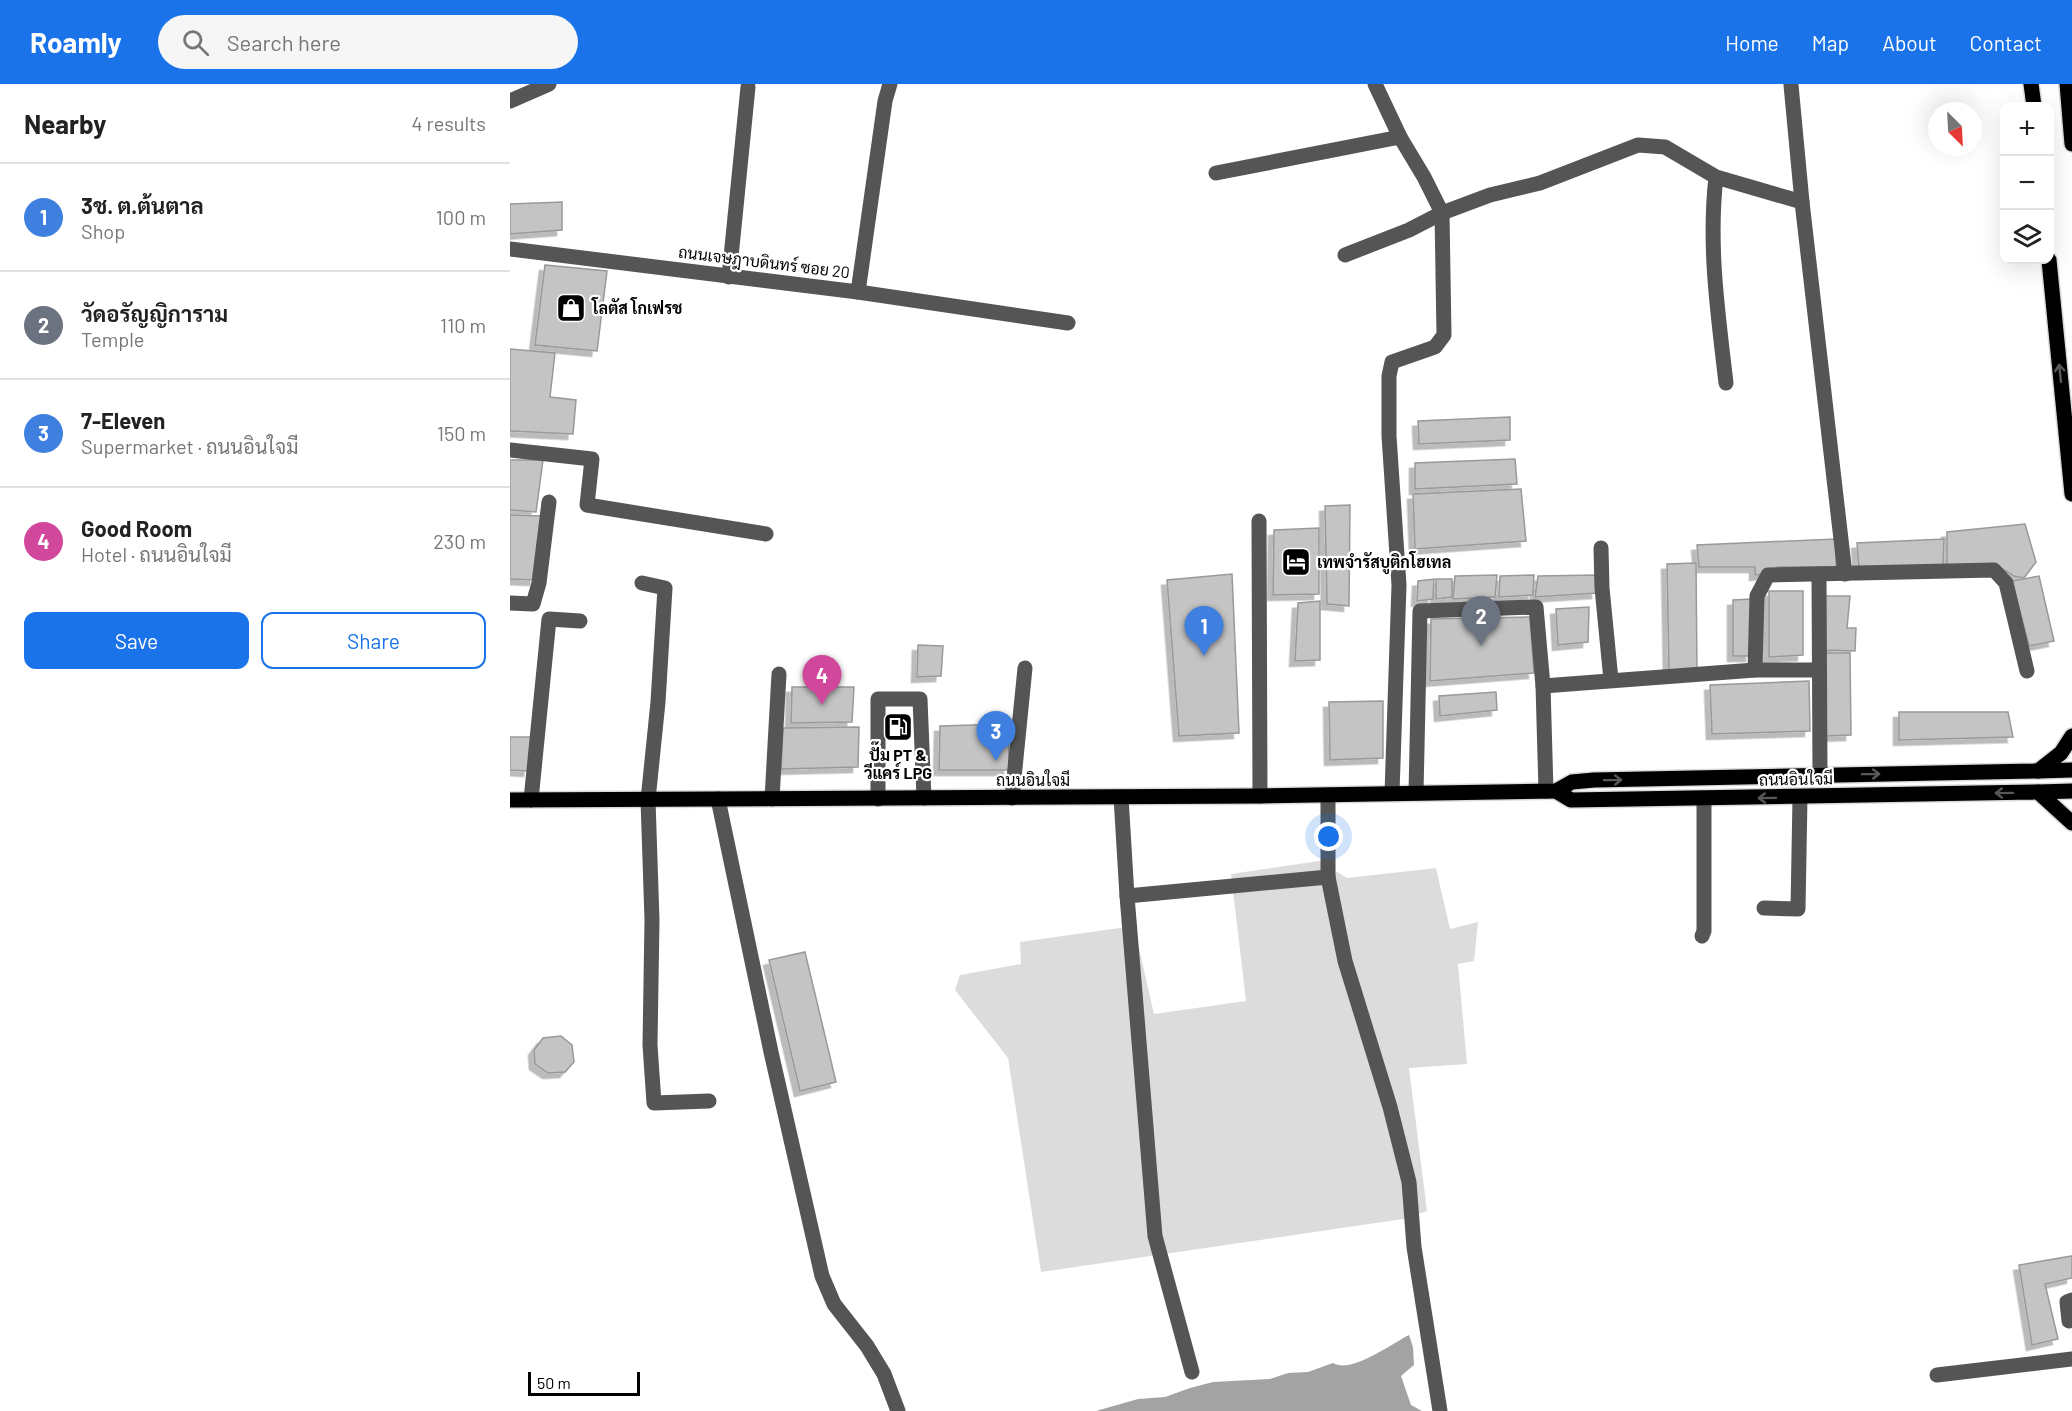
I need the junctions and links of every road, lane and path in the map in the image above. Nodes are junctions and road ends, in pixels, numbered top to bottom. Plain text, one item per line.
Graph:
1 (549, 84) edge
2 (890, 84) edge
3 (1375, 84) edge
4 (2031, 84) edge
5 (2067, 84) edge
6 (1791, 85) edge
7 (748, 87) dead end
8 (510, 101) edge
9 (2033, 102) edge
10 (1400, 137) junction
11 (2072, 144) edge
12 (1216, 173) dead end
13 (1716, 177) junction
14 (1802, 202) junction
15 (1442, 213) junction
16 (510, 249) edge
17 (1345, 255) dead end
18 (2049, 264) edge
19 (729, 277) junction
20 (858, 292) junction
21 (1068, 323) dead end
22 (1726, 383) dead end
23 (510, 450) edge
24 (2072, 494) edge
25 (549, 502) dead end
26 (1259, 520) dead end
27 (766, 534) dead end
28 (1601, 548) dead end
29 (1819, 574) junction
30 (1845, 574) junction
31 (642, 584) dead end
32 (510, 603) edge
33 (580, 621) dead end
34 (1025, 668) dead end
35 (1755, 670) junction
36 (1819, 670) junction
37 (2027, 671) dead end
38 (779, 674) dead end
39 (1611, 680) junction
40 (1543, 686) junction
41 (2072, 735) edge
42 (2072, 770) edge
43 (2038, 771) junction
44 (1820, 775) junction
45 (1551, 791) junction
46 (2072, 791) edge
47 (2038, 792) junction
48 (1416, 793) junction
49 (1392, 794) junction
50 (1328, 795) junction
51 (1260, 796) junction
52 (1121, 797) junction
53 (1800, 797) junction
54 (924, 798) junction
55 (1012, 798) junction
56 (718, 799) junction
57 (772, 799) junction
58 (880, 799) junction
59 (1704, 799) junction
60 (510, 800) edge
61 (531, 800) junction
62 (648, 800) junction
63 (2072, 823) edge
64 (1328, 877) junction
65 (1127, 896) junction
66 (1764, 908) dead end
67 (1702, 936) dead end
68 (709, 1101) dead end
69 (2072, 1300) edge
70 (2069, 1321) dead end
71 (2072, 1359) edge
72 (1192, 1372) dead end
73 (1937, 1375) dead end
74 (898, 1411) edge
75 (1440, 1411) edge

1 - 8 street
2 - 20 street, ถนนเจษฎาบดินทร์ ซอย 20
3 - 10 street
4 - 9 main road
5 - 11 main road
6 - 14 street
7 - 19 street
10 - 12 street
10 - 15 street
13 - 14 street
13 - 15 street
13 - 22 street
14 - 30 street
15 - 17 street
15 - 49 street
16 - 19 street, ถนนเจษฎาบดินทร์ ซอย 20
24 -> 18 main road
19 - 20 street, ถนนเจษฎาบดินทร์ ซอย 20
20 - 21 street
23 - 27 street
25 - 32 street
26 - 51 street
28 - 39 street
29 - 30 street
29 - 35 street
29 - 36 street
30 - 37 street
31 - 62 street
33 - 61 street
34 - 55 street
35 - 36 street
35 - 39 street
36 - 44 street
38 - 57 street
39 - 40 street
40 - 45 street
40 - 48 street
41 - 43 main road
42 - 43 main road, ถนนอินใจมี
44 -> 43 main road, ถนนอินใจมี
45 -> 44 main road, ถนนอินใจมี
45 - 48 main road, ถนนอินใจมี
45 - 59 main road, ถนนอินใจมี
46 - 47 main road, ถนนอินใจมี
47 -> 53 main road, ถนนอินใจมี
47 - 63 main road
48 - 49 main road, ถนนอินใจมี
49 - 50 main road, ถนนอินใจมี
50 - 51 main road, ถนนอินใจมี
50 - 64 street
51 - 52 main road, ถนนอินใจมี
52 - 55 main road, ถนนอินใจมี
52 - 65 street
53 -> 59 main road, ถนนอินใจมี
53 - 66 street
54 - 55 main road, ถนนอินใจมี
54 - 58 main road, ถนนอินใจมี
54 - 58 street
56 - 57 main road, ถนนอินใจมี
56 - 62 main road, ถนนอินใจมี
56 - 74 street
57 - 58 main road, ถนนอินใจมี
59 - 67 street
60 - 61 main road, ถนนอินใจมี
61 - 62 main road, ถนนอินใจมี
62 - 68 street
64 - 65 street
64 - 75 street
65 - 72 street
69 - 70 street
71 - 73 street

